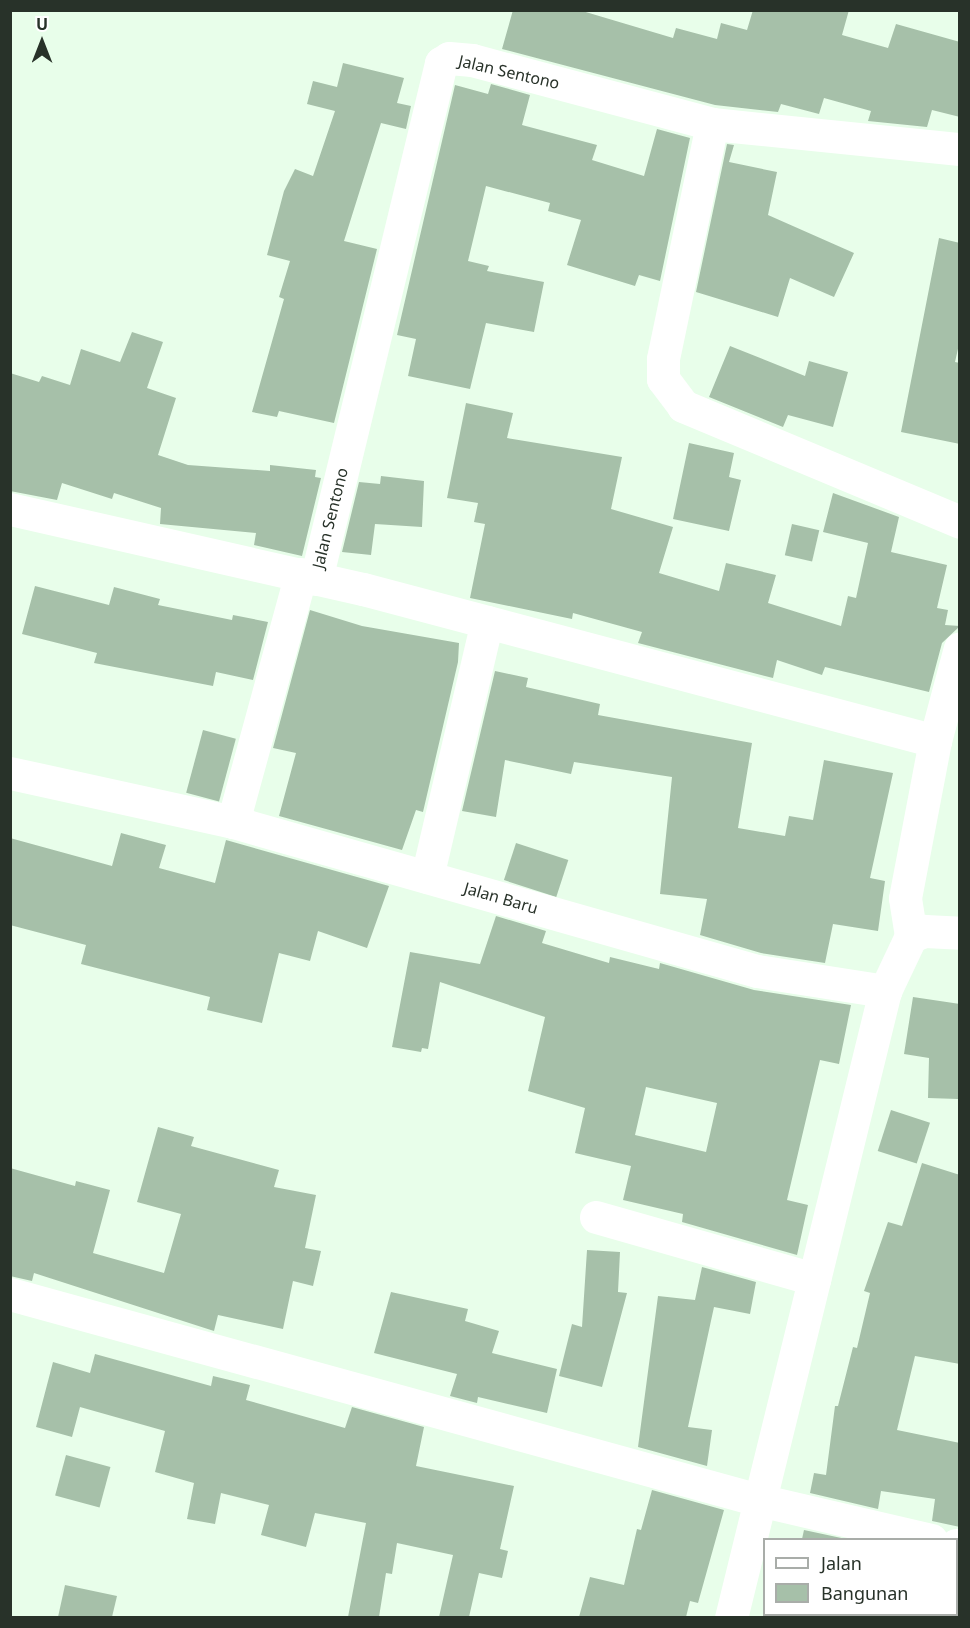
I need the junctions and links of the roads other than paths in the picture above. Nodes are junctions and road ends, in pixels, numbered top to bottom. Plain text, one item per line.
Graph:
1 (712, 124) junction
2 (960, 149) edge
3 (10, 509) edge
4 (960, 522) edge
5 (309, 577) junction
6 (487, 622) junction
7 (960, 648) edge
8 (935, 741) junction
9 (10, 773) edge
10 (233, 822) junction
11 (427, 877) junction
12 (960, 933) edge
13 (911, 936) junction
14 (885, 991) junction
15 (596, 1217) dead end
16 (814, 1280) junction
17 (10, 1294) edge
18 (759, 1500) junction
19 (926, 1538) edge
20 (731, 1617) edge

1 - 2 street, Jalan Sentono
1 - 4 street
1 - 5 street, Jalan Sentono
3 - 5 street
5 - 6 street
5 - 10 street
6 - 8 street
6 - 11 street
7 - 8 street
8 - 13 street
9 - 10 street, Jalan Baru
10 - 11 street, Jalan Baru
11 - 14 street, Jalan Baru
12 - 13 street
13 - 14 street
14 - 16 street
15 - 16 street
16 - 18 street
17 - 18 street
18 - 19 street
18 - 20 street

